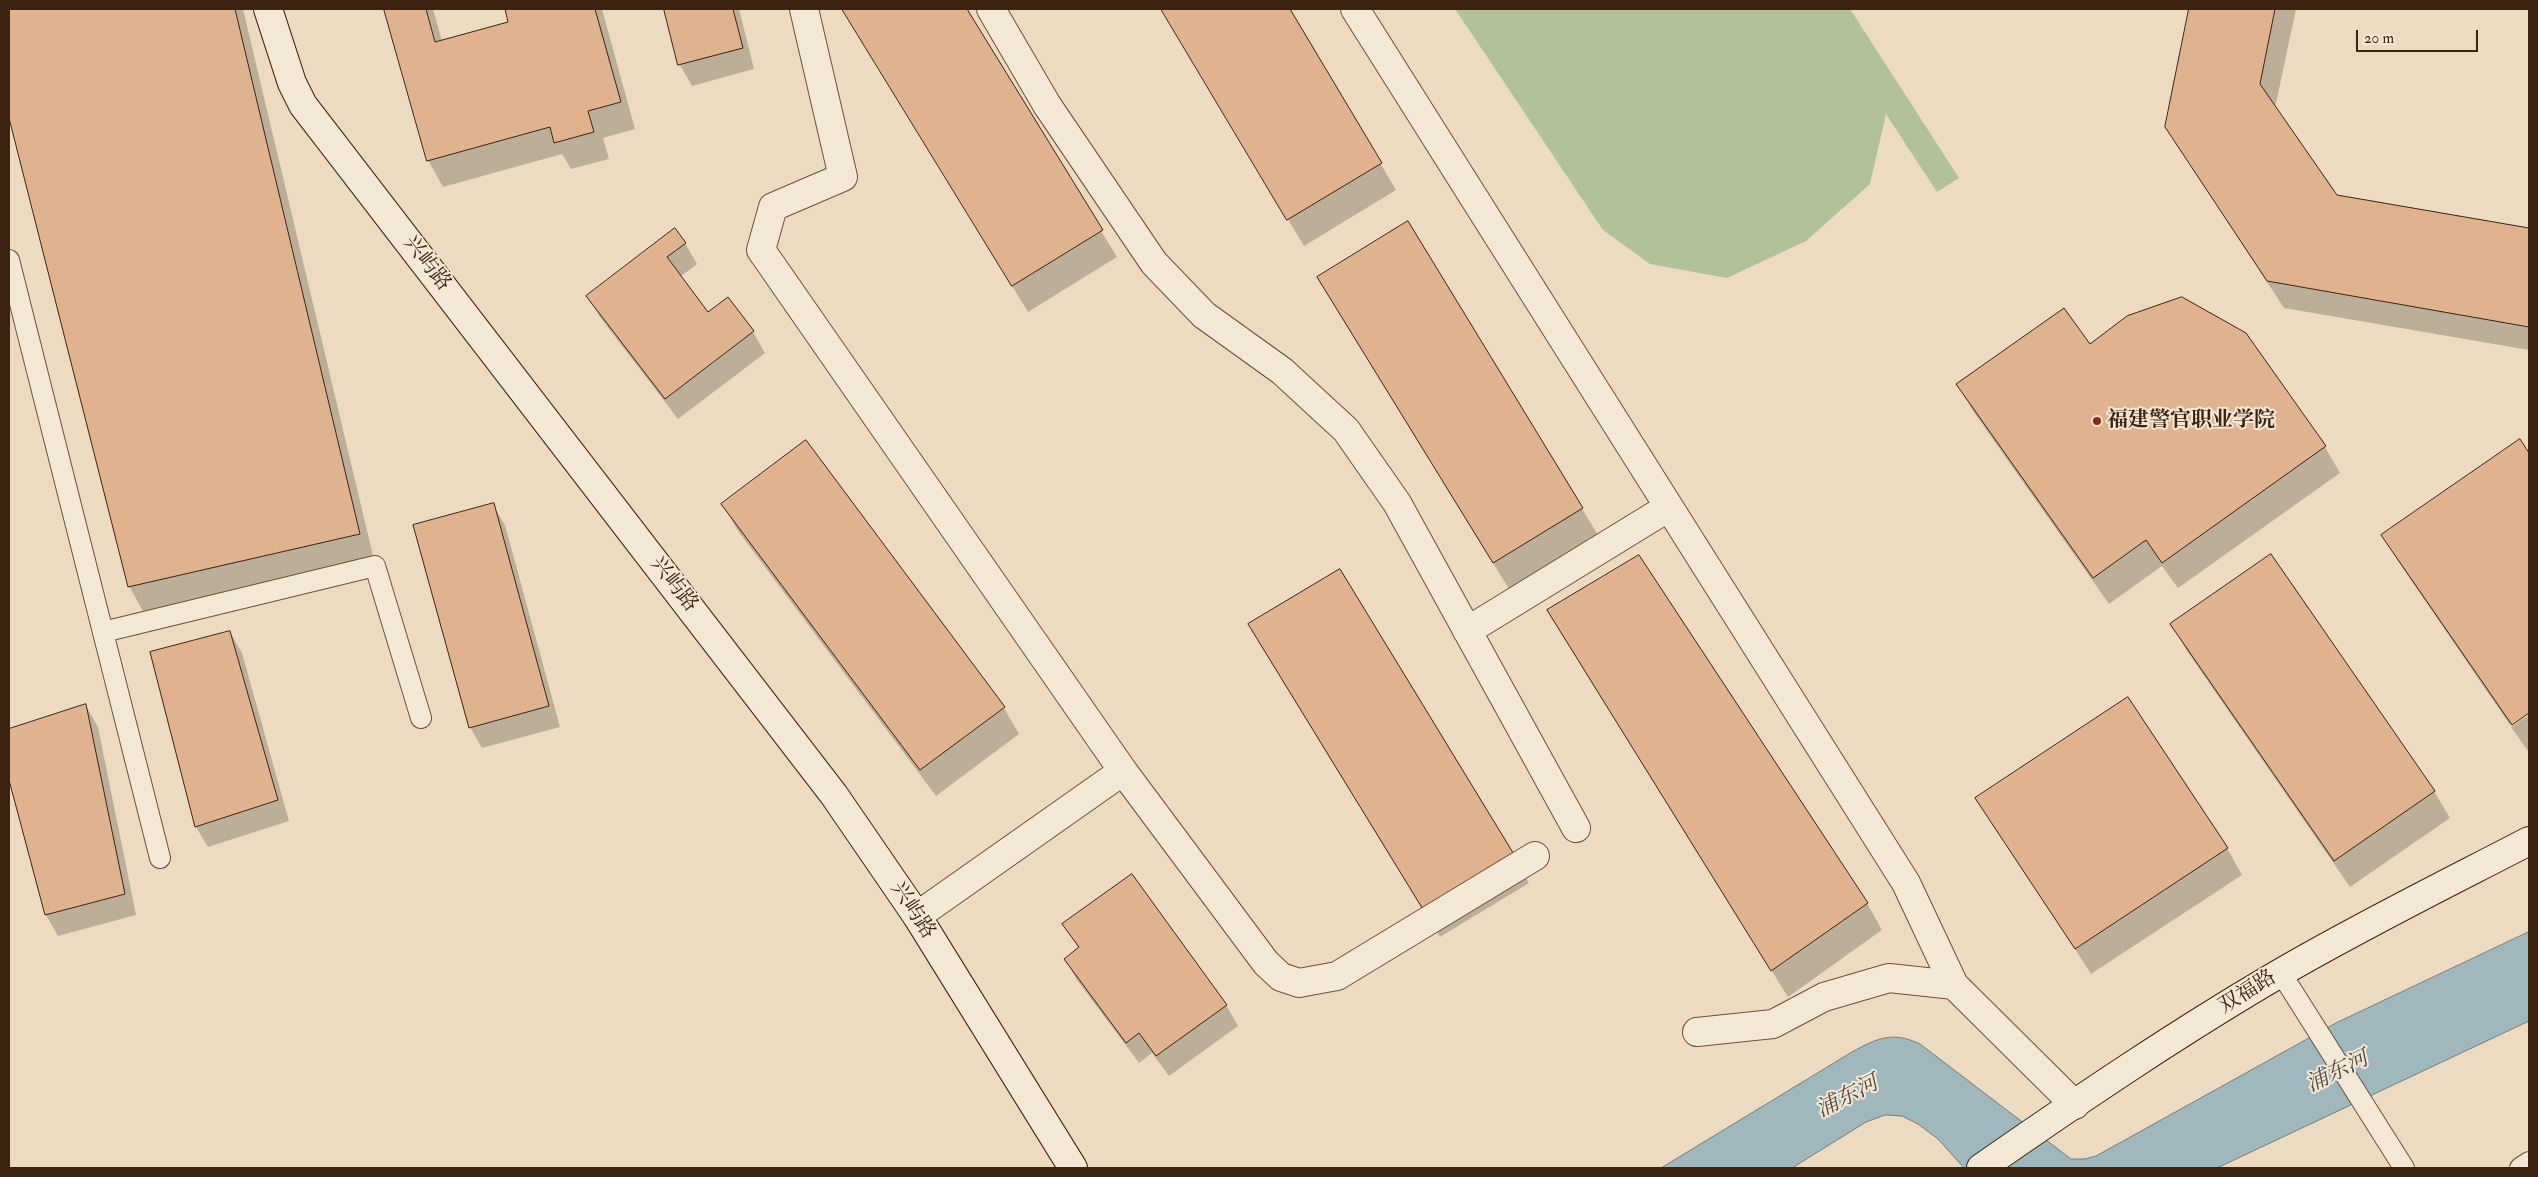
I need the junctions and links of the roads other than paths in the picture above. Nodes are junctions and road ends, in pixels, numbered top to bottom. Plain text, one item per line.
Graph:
1 (268, 9) edge
2 (804, 9) edge
3 (991, 9) edge
4 (1355, 9) edge
5 (9, 260) edge
6 (1669, 507) junction
7 (1468, 631) junction
8 (103, 632) junction
9 (421, 718) dead end
10 (1123, 771) junction
11 (1576, 828) dead end
12 (2529, 841) edge
13 (1535, 856) dead end
14 (160, 858) dead end
15 (917, 916) junction
16 (2281, 973) junction
17 (1954, 985) junction
18 (1697, 1032) dead end
19 (2075, 1105) junction
20 (2529, 1162) edge
21 (1073, 1168) edge
22 (1981, 1168) edge
23 (2404, 1168) edge
24 (2520, 1168) edge

1 - 15 street, 兴屿路
2 - 10 street
3 - 7 street
4 - 6 street
5 - 8 lane
6 - 7 street
6 - 17 street
7 - 11 street
8 - 9 lane
8 - 14 lane
10 - 13 street
10 - 15 street
12 - 16 street, 双福路
15 - 21 street, 兴屿路
16 - 19 street, 双福路
16 - 23 lane
17 - 18 street
17 - 19 street
19 - 22 street, 双福路
20 - 24 lane

